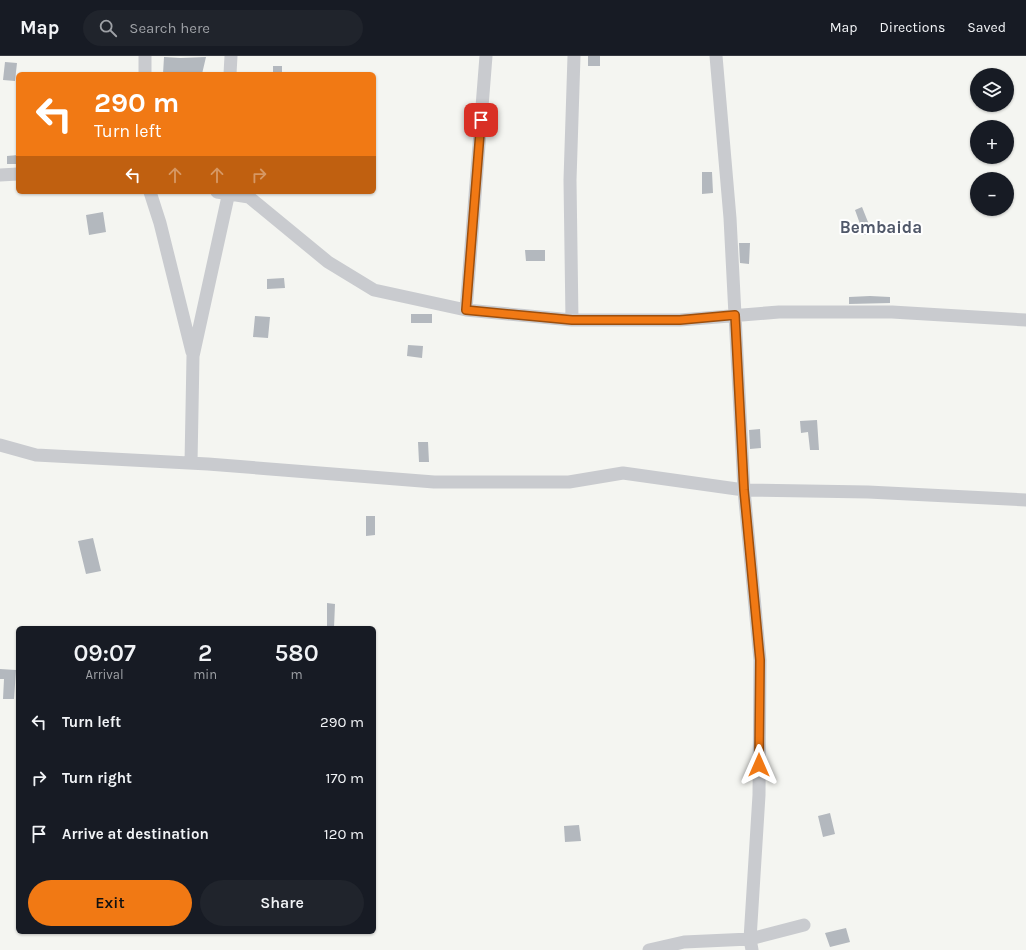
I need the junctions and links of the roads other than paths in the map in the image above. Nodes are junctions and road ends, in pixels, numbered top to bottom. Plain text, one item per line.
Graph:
1 (145, 56) edge
2 (231, 56) edge
3 (486, 56) edge
4 (574, 56) edge
5 (716, 56) edge
6 (145, 72) edge
7 (230, 72) edge
8 (16, 174) edge
9 (0, 175) edge
10 (151, 194) edge
11 (225, 194) edge
12 (231, 194) edge
13 (466, 310) junction
14 (735, 315) junction
15 (572, 320) junction
16 (1026, 320) edge
17 (193, 356) junction
18 (0, 445) edge
19 (191, 463) junction
20 (744, 490) junction
21 (1026, 500) edge
22 (804, 924) dead end
23 (751, 944) edge
24 (649, 950) edge

1 - 6 street
2 - 7 street
3 - 13 street
4 - 15 street
5 - 14 street
8 - 9 street
10 - 17 street
11 - 17 street
12 - 13 street
13 - 15 street
14 - 15 street
14 - 16 street
14 - 20 street
17 - 19 street
18 - 19 street
19 - 20 street
20 - 21 street
20 - 23 street
22 - 23 street
23 - 24 street

